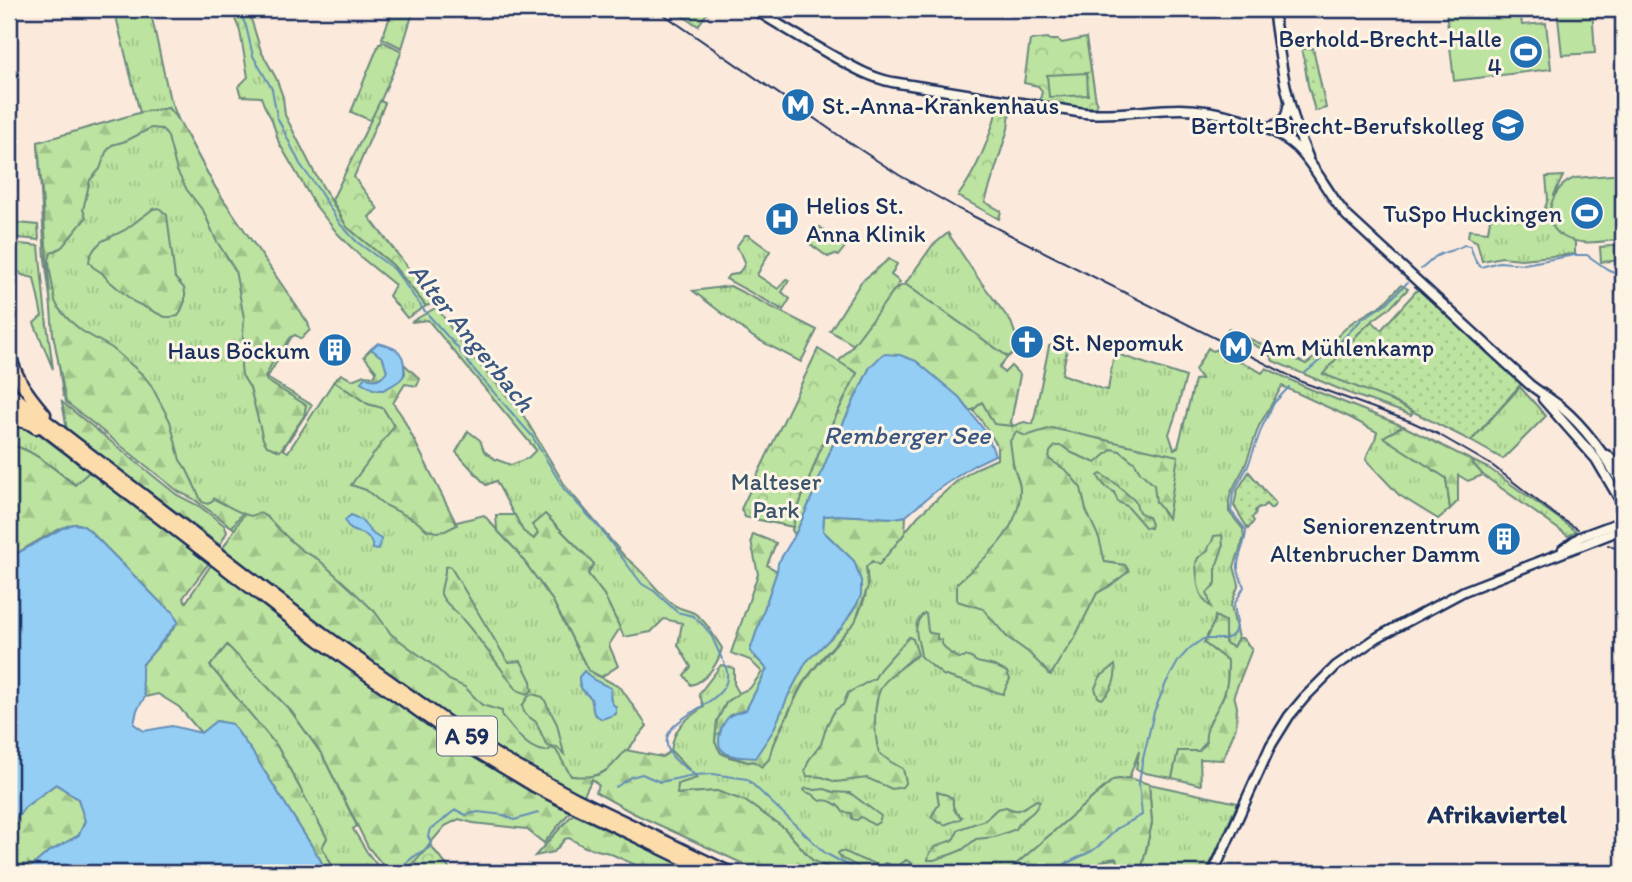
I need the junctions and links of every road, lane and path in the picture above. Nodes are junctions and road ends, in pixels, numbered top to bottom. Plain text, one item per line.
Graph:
1 (754, 9) edge
2 (1273, 9) edge
3 (1288, 97) junction
4 (1292, 114) junction
5 (1261, 127) junction
6 (1284, 139) junction
7 (1311, 163) junction
8 (9, 347) edge
9 (1529, 384) junction
10 (9, 392) edge
11 (9, 402) edge
12 (9, 419) edge
13 (59, 434) junction
14 (1597, 446) junction
15 (1623, 470) edge
16 (1623, 487) edge
17 (1623, 505) edge
18 (1623, 521) edge
19 (1623, 529) edge
20 (1551, 557) junction
21 (226, 563) junction
22 (712, 873) edge
23 (731, 873) edge
24 (1213, 873) edge

1 - 5 main road
2 - 3 main road
3 - 4 main road
3 - 5 main road
4 - 6 main road
4 - 7 main road
5 - 6 main road
6 - 7 main road
7 - 9 main road
8 - 13 highway
9 - 14 main road
9 - 17 main road
10 - 13 highway, A 59
11 - 13 highway, A 59
12 - 13 highway
13 - 21 highway, A 59
14 - 15 main road
14 - 16 main road
18 - 20 main road
19 - 20 main road
20 - 24 main road
21 - 22 highway, A 59
21 - 23 highway, A 59

